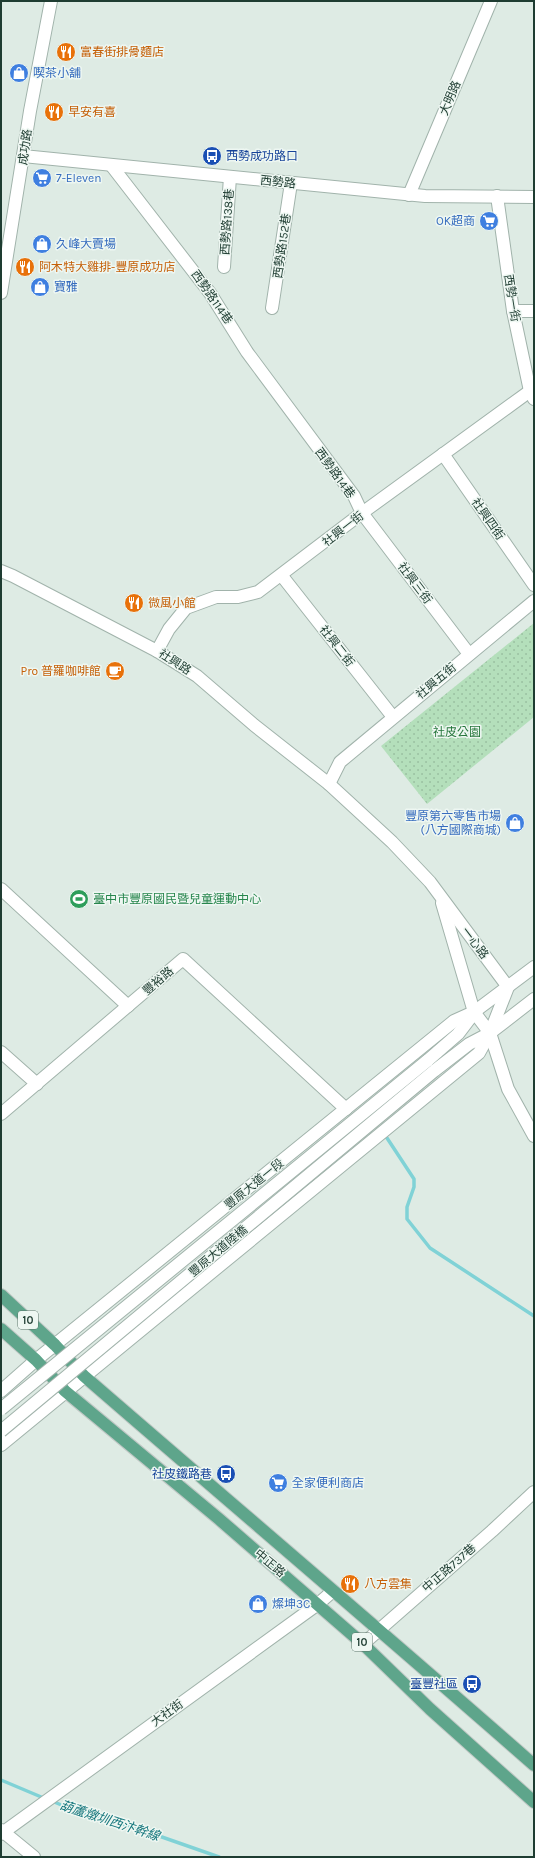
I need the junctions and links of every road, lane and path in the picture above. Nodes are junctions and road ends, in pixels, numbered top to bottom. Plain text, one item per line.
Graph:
1 (51, 1) edge
2 (491, 1) edge
3 (23, 156) junction
4 (111, 165) junction
5 (230, 177) junction
6 (291, 183) junction
7 (409, 195) junction
8 (497, 196) junction
9 (534, 197) edge
10 (224, 268) dead end
11 (1, 293) edge
12 (272, 308) dead end
13 (513, 311) junction
14 (534, 311) edge
15 (532, 395) edge
16 (306, 433) joint
17 (443, 454) junction
18 (362, 513) junction
19 (1, 572) edge
20 (282, 576) junction
21 (534, 585) edge
22 (534, 601) edge
23 (157, 651) junction
24 (469, 654) junction
25 (393, 717) junction
26 (330, 784) junction
27 (1, 889) edge
28 (440, 896) junction
29 (534, 967) edge
30 (508, 987) junction
31 (534, 999) edge
32 (128, 1006) junction
33 (474, 1012) junction
34 (490, 1033) junction
35 (1, 1052) edge
36 (431, 1066) junction
37 (37, 1084) junction
38 (346, 1109) junction
39 (1, 1114) edge
40 (534, 1136) edge
41 (1, 1295) edge
42 (1, 1329) edge
43 (55, 1345) junction
44 (36, 1360) junction
45 (84, 1376) junction
46 (1, 1391) edge
47 (66, 1391) junction
48 (1, 1409) edge
49 (1, 1431) edge
50 (1, 1445) edge
51 (534, 1492) edge
52 (333, 1591) junction
53 (318, 1604) junction
54 (380, 1629) junction
55 (363, 1644) junction
56 (534, 1766) edge
57 (534, 1802) edge
58 (2, 1832) edge
59 (34, 1857) edge

1 - 3 street, 成功路
2 - 7 street, 大明路
3 - 4 street, 西勢路
3 - 11 street, 成功路
4 - 5 street, 西勢路
4 - 16 street, 西勢路114巷
5 - 6 street, 西勢路
5 - 10 street, 西勢路138巷
6 - 7 street, 西勢路
6 - 12 street, 西勢路152巷
7 - 8 street, 西勢路
8 - 9 street, 西勢路
8 - 13 street, 西勢一街
13 - 14 street
13 - 15 street, 西勢一街
15 - 17 street, 社興一街
16 - 18 street, 西勢路14巷
17 - 18 street, 社興一街
17 - 21 street, 社興四街
18 - 20 street, 社興一街
18 - 24 street, 社興三街
19 - 23 street, 社興路
20 - 23 street, 社興一街
20 - 25 street, 社興二街
22 - 24 street, 社興五街
23 - 26 street, 社興路
24 - 25 street, 社興五街
25 - 26 street, 社興五街
26 - 28 street, 一心路
27 - 32 street
28 - 30 street, 一心路
28 - 33 street
29 - 30 street, 豐原大道一段
30 - 33 street, 豐原大道一段
30 - 34 street
31 - 34 street
32 - 37 street, 豐裕路
32 - 38 street, 豐裕路
33 - 34 street
33 - 36 street, 豐原大道一段
33 - 38 street, 豐原大道一段
34 - 36 street
34 - 40 street
34 - 45 street
35 - 37 street
36 - 48 street, 豐原大道陸橋, bridge
36 - 49 street, 豐原大道陸橋, bridge
37 - 39 street, 豐裕路
38 - 43 street, 豐原大道一段
41 - 43 main road, 中正路 / 10
42 - 44 main road, 中正路 / 10
43 - 44 street, 豐原大道一段
43 - 45 main road, 中正路 / 10
44 - 46 street, 豐原大道一段
44 - 47 main road, 中正路 / 10
45 - 47 street
45 - 52 main road, 中正路 / 10
47 - 50 street
47 - 53 main road, 中正路 / 10
51 - 54 street, 中正路737巷
52 - 53 street, 大社街
52 - 54 main road, 中正路 / 10
53 - 55 main road, 中正路 / 10
53 - 58 street, 大社街
54 - 55 street, 中正路737巷
54 - 56 main road, 中正路 / 10
55 - 57 main road, 中正路 / 10
58 - 59 street

